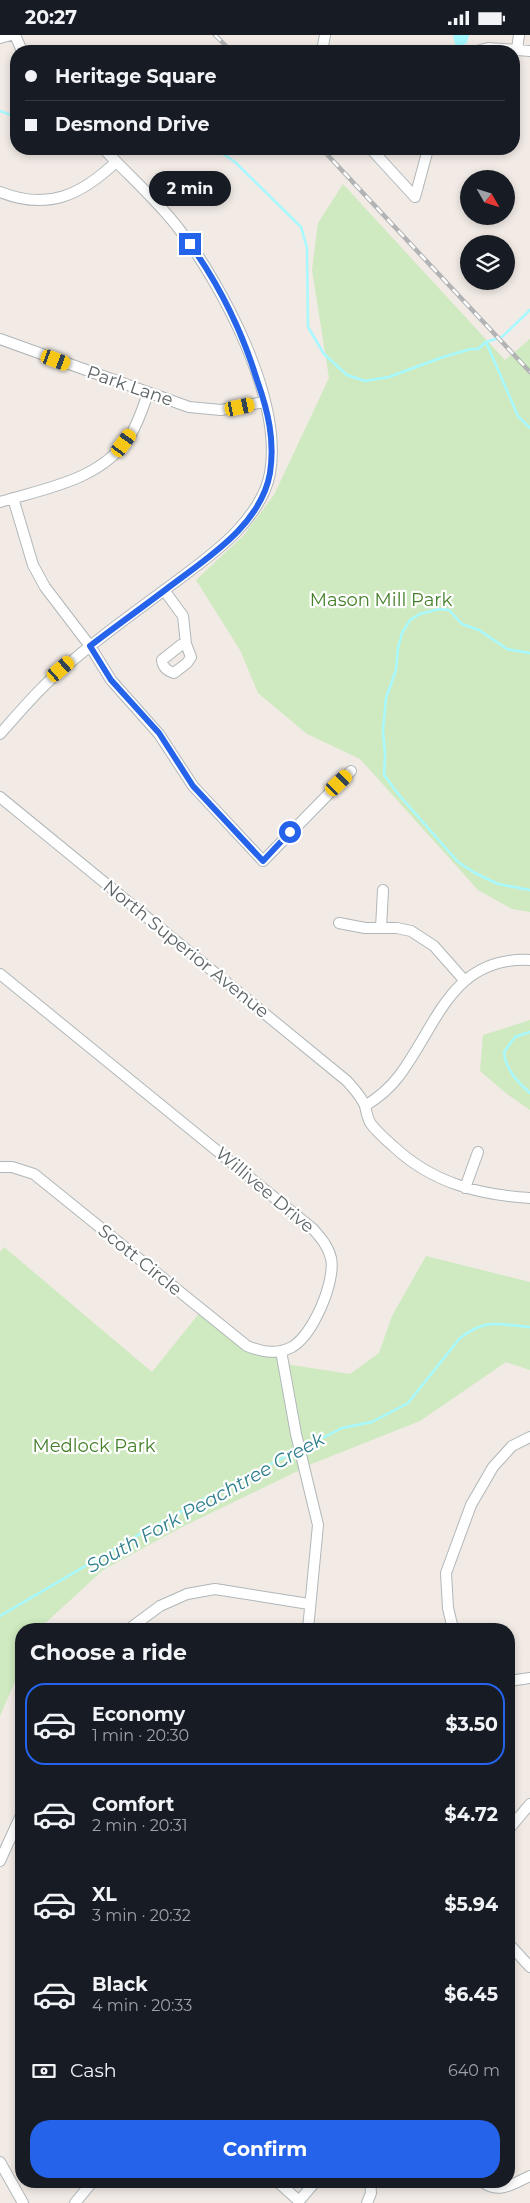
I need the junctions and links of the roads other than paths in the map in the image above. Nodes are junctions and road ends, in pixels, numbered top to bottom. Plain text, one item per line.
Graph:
1 (13, 35) edge
2 (0, 38) edge
3 (110, 155) edge
4 (376, 155) edge
5 (426, 155) edge
6 (116, 162) junction
7 (0, 192) edge
8 (0, 339) edge
9 (148, 393) junction
10 (264, 402) junction
11 (13, 498) junction
12 (0, 502) edge
13 (164, 590) junction
14 (186, 644) dead end
15 (90, 646) junction
16 (0, 734) edge
17 (351, 771) dead end
18 (0, 797) edge
19 (383, 890) dead end
20 (339, 923) dead end
21 (381, 928) junction
22 (530, 960) edge
23 (0, 974) edge
24 (464, 980) junction
25 (365, 1107) junction
26 (478, 1152) dead end
27 (0, 1167) edge
28 (465, 1188) junction
29 (530, 1199) edge
30 (281, 1351) junction
31 (530, 1437) edge
32 (309, 1604) junction
33 (137, 1623) edge
34 (308, 1623) edge
35 (452, 1623) edge
36 (530, 1678) edge
37 (515, 1680) edge
38 (530, 1804) edge
39 (515, 1822) edge
40 (15, 1828) edge
41 (0, 1861) edge
42 (515, 1951) edge
43 (530, 1967) edge
44 (0, 2162) edge
45 (530, 2175) edge
46 (515, 2182) edge
47 (88, 2188) edge
48 (285, 2188) edge
49 (310, 2188) edge
50 (371, 2188) edge
51 (490, 2188) edge
52 (504, 2188) edge
53 (23, 2203) edge
54 (75, 2203) edge
55 (367, 2203) edge

1 - 2 street
3 - 6 street
4 - 5 street
6 - 7 street
6 - 10 street
8 - 9 street, Park Lane
9 - 10 street, Park Lane
9 - 11 street
10 - 13 street
11 - 12 street
11 - 15 street
13 - 14 street
13 - 15 street
15 - 16 street
15 - 17 street
18 - 25 street, North Superior Avenue
19 - 21 street
20 - 21 street
21 - 24 street
22 - 24 street
23 - 30 street, Willivee Drive
24 - 25 street
25 - 28 street, North Superior Avenue
26 - 28 street
27 - 30 street, Scott Circle
28 - 29 street, North Superior Avenue
30 - 32 street
31 - 35 street
32 - 33 street
32 - 34 street
36 - 37 street
38 - 39 street
40 - 41 street
42 - 43 street
44 - 53 street
45 - 46 street
47 - 54 street
48 - 49 street
50 - 55 street
51 - 52 street

